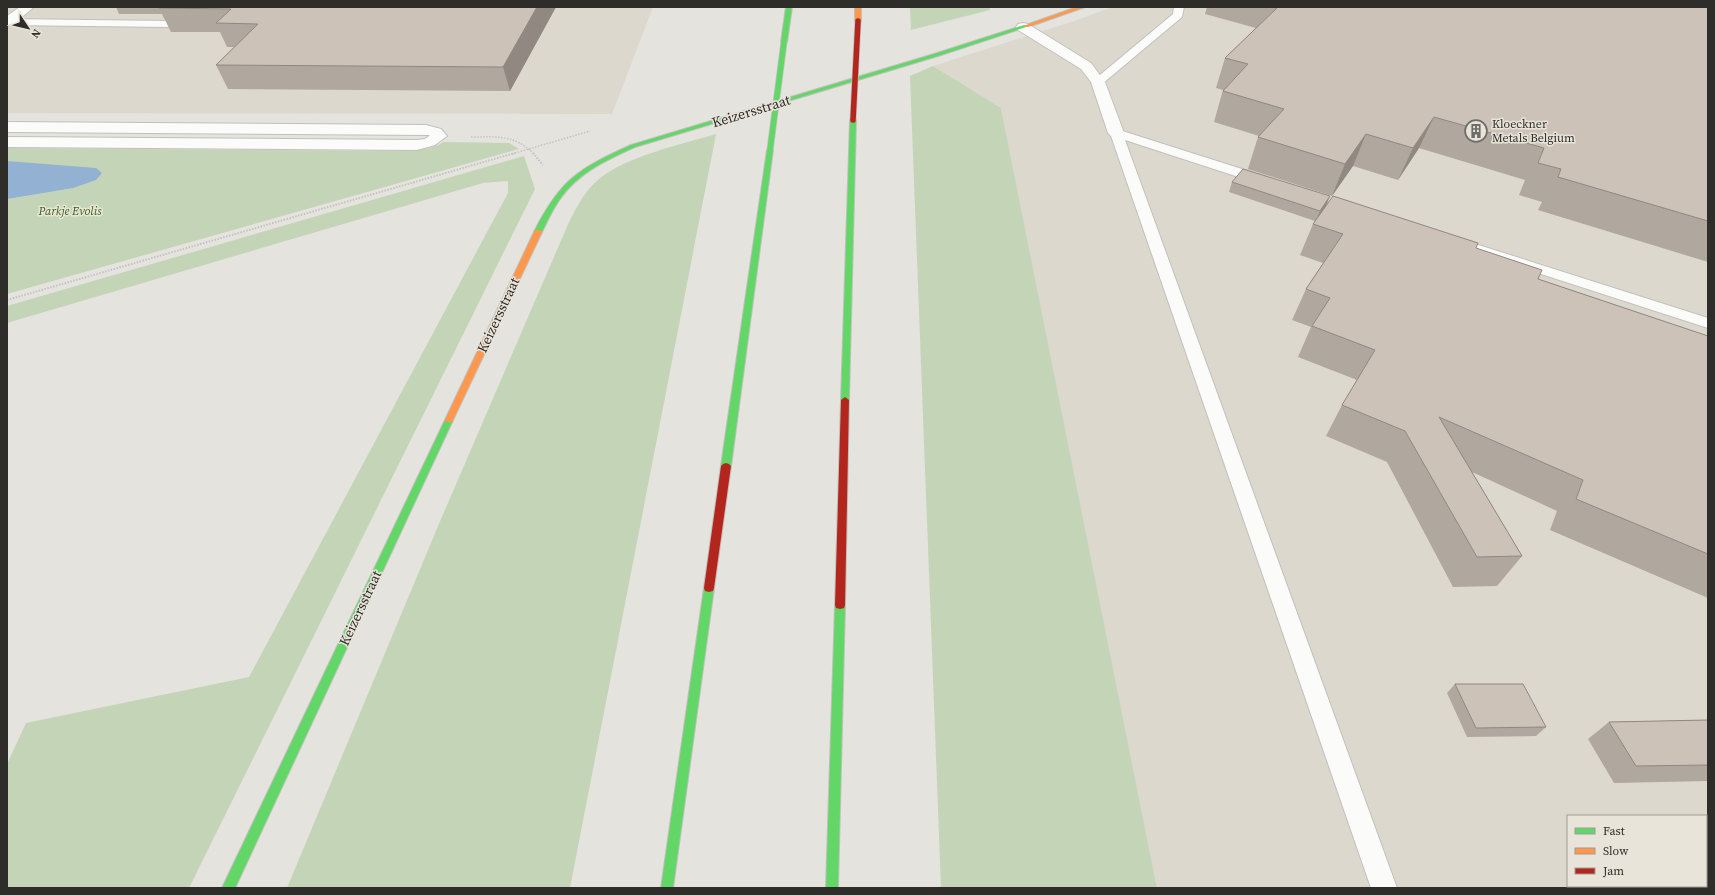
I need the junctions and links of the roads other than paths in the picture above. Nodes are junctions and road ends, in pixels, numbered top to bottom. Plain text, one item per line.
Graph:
1 (28, 7) edge
2 (789, 7) edge
3 (858, 7) edge
4 (1082, 7) edge
5 (1179, 7) edge
6 (7, 22) edge
7 (170, 24) dead end
8 (1023, 27) junction
9 (1098, 82) junction
10 (7, 127) edge
11 (1116, 133) junction
12 (7, 142) edge
13 (1276, 184) edge
14 (1450, 240) edge
15 (1708, 323) edge
16 (228, 888) edge
17 (667, 888) edge
18 (832, 888) edge
19 (1384, 888) edge

1 - 6 street
2 - 17 main road, bridge
3 - 18 main road, bridge
4 - 8 main road, Keizersstraat
5 - 9 lane
6 - 7 lane
8 - 9 street
8 - 16 main road, Keizersstraat
9 - 11 street
10 - 12 street
11 - 13 lane
11 - 19 lane
14 - 15 lane

